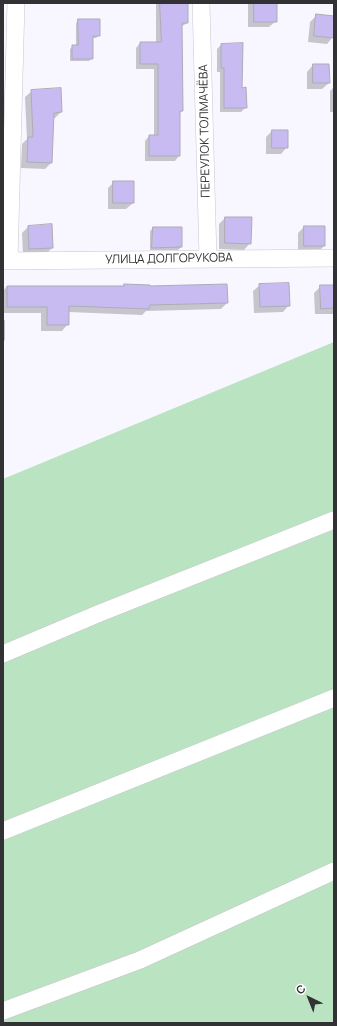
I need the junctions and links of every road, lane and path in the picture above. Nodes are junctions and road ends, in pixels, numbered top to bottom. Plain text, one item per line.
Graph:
1 (16, 3) edge
2 (201, 3) edge
3 (334, 258) edge
4 (208, 259) junction
5 (6, 261) edge
6 (334, 520) edge
7 (3, 654) edge
8 (334, 698) edge
9 (3, 831) edge
10 (334, 871) edge
11 (3, 1011) edge

1 - 5 street
2 - 4 street, ПЕРЕУЛОК ТОЛМАЧЁВА
3 - 4 street, УЛИЦА ДОЛГОРУКОВА
4 - 5 street, УЛИЦА ДОЛГОРУКОВА
6 - 7 street
8 - 9 street
10 - 11 street

